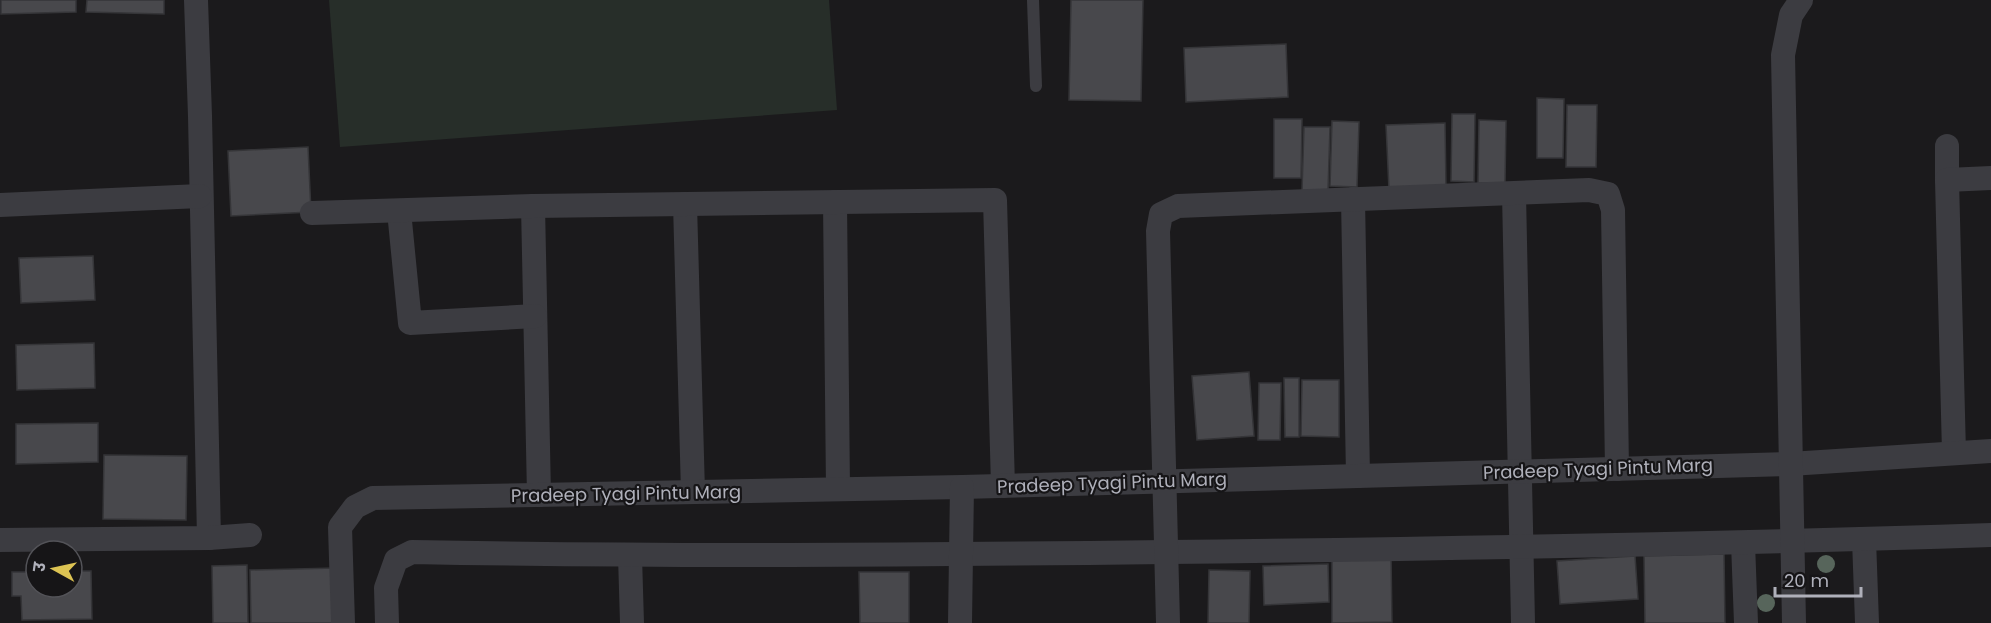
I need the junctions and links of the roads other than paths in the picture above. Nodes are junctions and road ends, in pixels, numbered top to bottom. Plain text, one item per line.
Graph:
1 (196, 0) edge
2 (1033, 0) edge
3 (1801, 0) edge
4 (1036, 86) dead end
5 (1947, 146) dead end
6 (1991, 178) edge
7 (1947, 180) junction
8 (1514, 194) junction
9 (200, 196) junction
10 (1353, 199) junction
11 (835, 202) junction
12 (685, 204) junction
13 (0, 205) edge
14 (533, 206) junction
15 (399, 211) junction
16 (312, 213) dead end
17 (535, 316) junction
18 (1991, 450) edge
19 (1954, 453) junction
20 (1790, 464) junction
21 (1617, 469) junction
22 (1519, 472) junction
23 (1358, 476) junction
24 (1166, 481) junction
25 (1003, 486) junction
26 (962, 487) junction
27 (838, 489) junction
28 (693, 492) junction
29 (539, 495) junction
30 (1991, 535) edge
31 (250, 536) dead end
32 (209, 538) junction
33 (1864, 539) junction
34 (0, 540) edge
35 (1791, 542) junction
36 (1743, 543) junction
37 (1521, 548) junction
38 (1168, 552) junction
39 (961, 555) junction
40 (630, 556) junction
41 (343, 623) edge
42 (387, 623) edge
43 (632, 623) edge
44 (960, 623) edge
45 (1168, 623) edge
46 (1523, 623) edge
47 (1746, 623) edge
48 (1794, 623) edge
49 (1867, 623) edge

1 - 9 street
2 - 4 lane
3 - 20 street
5 - 7 street
6 - 7 street
7 - 19 street
8 - 10 street
8 - 21 street
8 - 22 street
9 - 13 street
9 - 32 street
10 - 23 street
10 - 24 street
11 - 12 street
11 - 25 street
11 - 27 street
12 - 14 street
12 - 28 street
14 - 15 street
14 - 17 street
15 - 16 street
15 - 17 street
17 - 29 street
18 - 19 street, Pradeep Tyagi Pintu Marg
19 - 20 street, Pradeep Tyagi Pintu Marg
20 - 21 street, Pradeep Tyagi Pintu Marg
20 - 35 street
21 - 22 street, Pradeep Tyagi Pintu Marg
22 - 23 street, Pradeep Tyagi Pintu Marg
22 - 37 street
23 - 24 street, Pradeep Tyagi Pintu Marg
24 - 25 street, Pradeep Tyagi Pintu Marg
24 - 38 street
25 - 26 street, Pradeep Tyagi Pintu Marg
26 - 27 street, Pradeep Tyagi Pintu Marg
26 - 39 street
27 - 28 street, Pradeep Tyagi Pintu Marg
28 - 29 street, Pradeep Tyagi Pintu Marg
29 - 41 street, Pradeep Tyagi Pintu Marg
30 - 33 street
31 - 32 street
32 - 34 street
33 - 35 street
33 - 49 street
35 - 36 street
35 - 48 street
36 - 37 street
36 - 47 street
37 - 38 street
37 - 46 street
38 - 39 street
38 - 45 street
39 - 40 street
39 - 44 street
40 - 42 street
40 - 43 street

